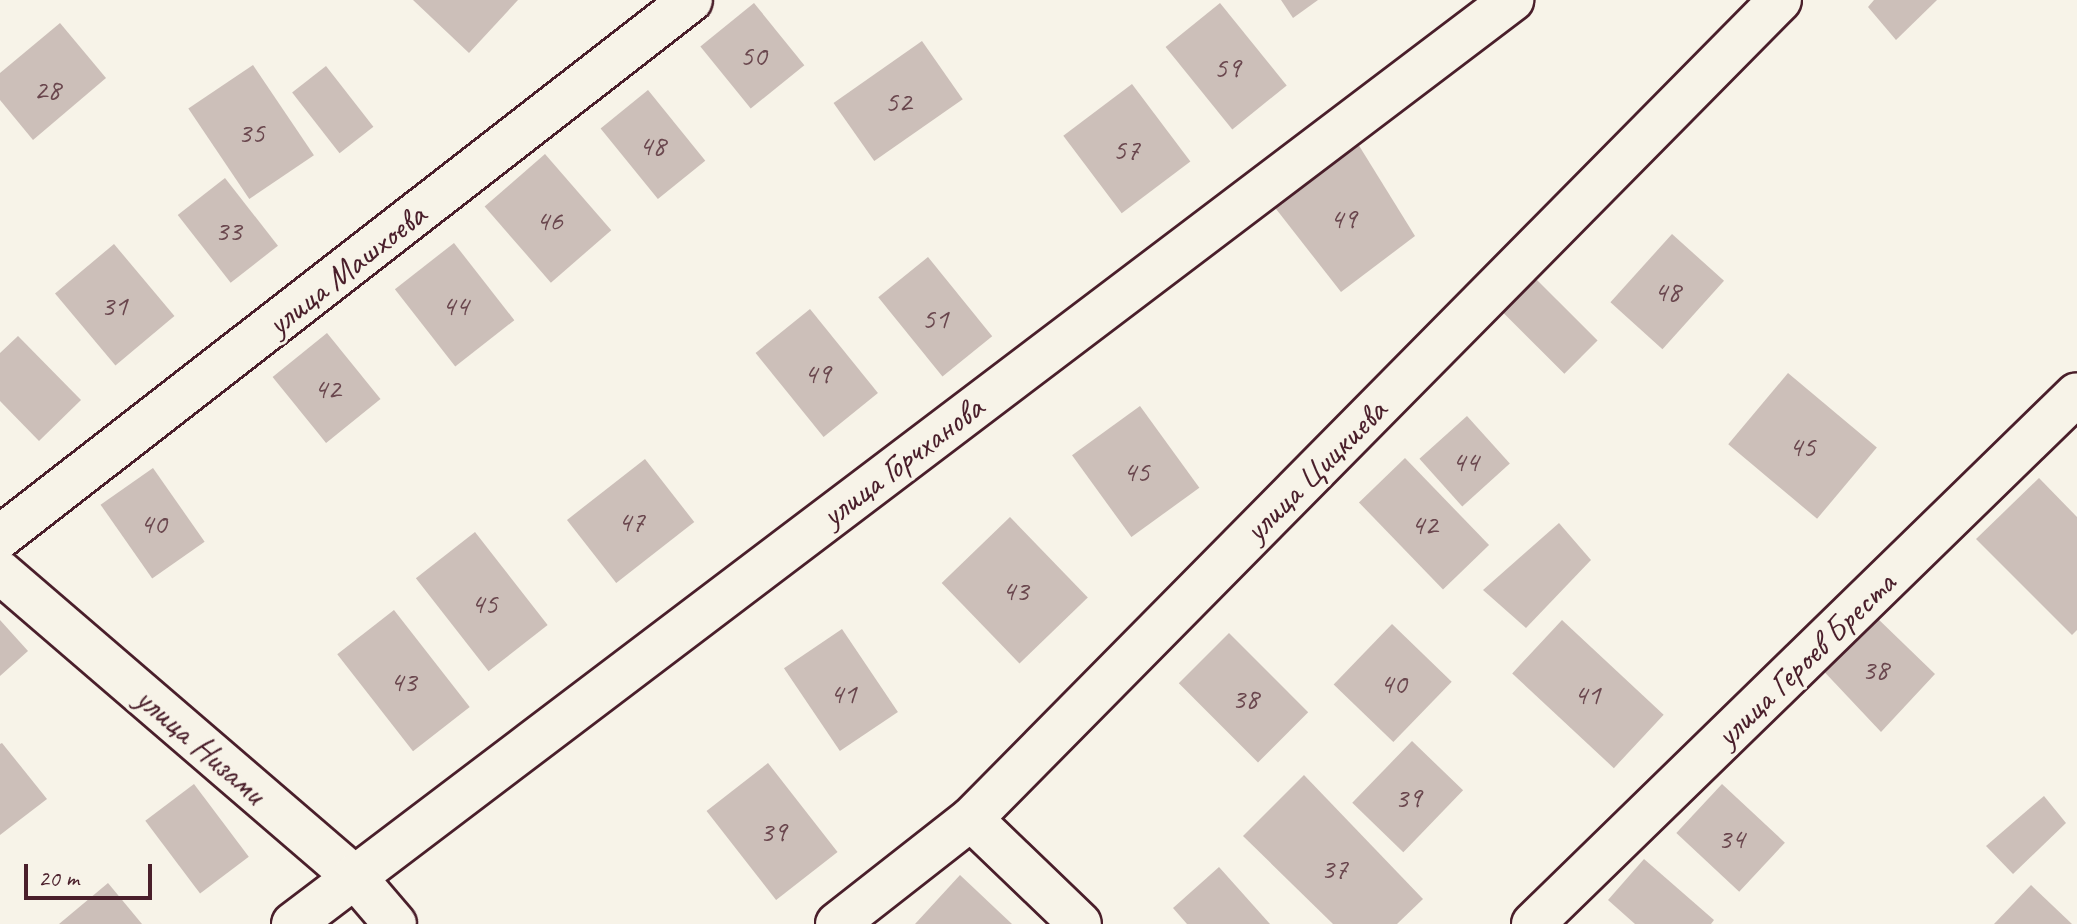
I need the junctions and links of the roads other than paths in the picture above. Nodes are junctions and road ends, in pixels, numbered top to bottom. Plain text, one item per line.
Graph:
1 (691, 0) edge
2 (1512, 0) edge
3 (1780, 0) edge
4 (2077, 394) edge
5 (0, 537) edge
6 (0, 572) edge
7 (971, 819) junction
8 (354, 876) junction
9 (293, 924) edge
10 (395, 924) edge
11 (837, 924) edge
12 (1080, 924) edge
13 (1533, 924) edge

1 - 5 street, улица Машхоева
2 - 8 street, улица Горчханова
3 - 7 street, улица Цицкиева
4 - 13 street, улица Героев Бреста
6 - 8 street, улица Низами
7 - 11 street, улица Цицкиева
7 - 12 street
8 - 9 street, улица Горчханова
8 - 10 street, улица Низами

